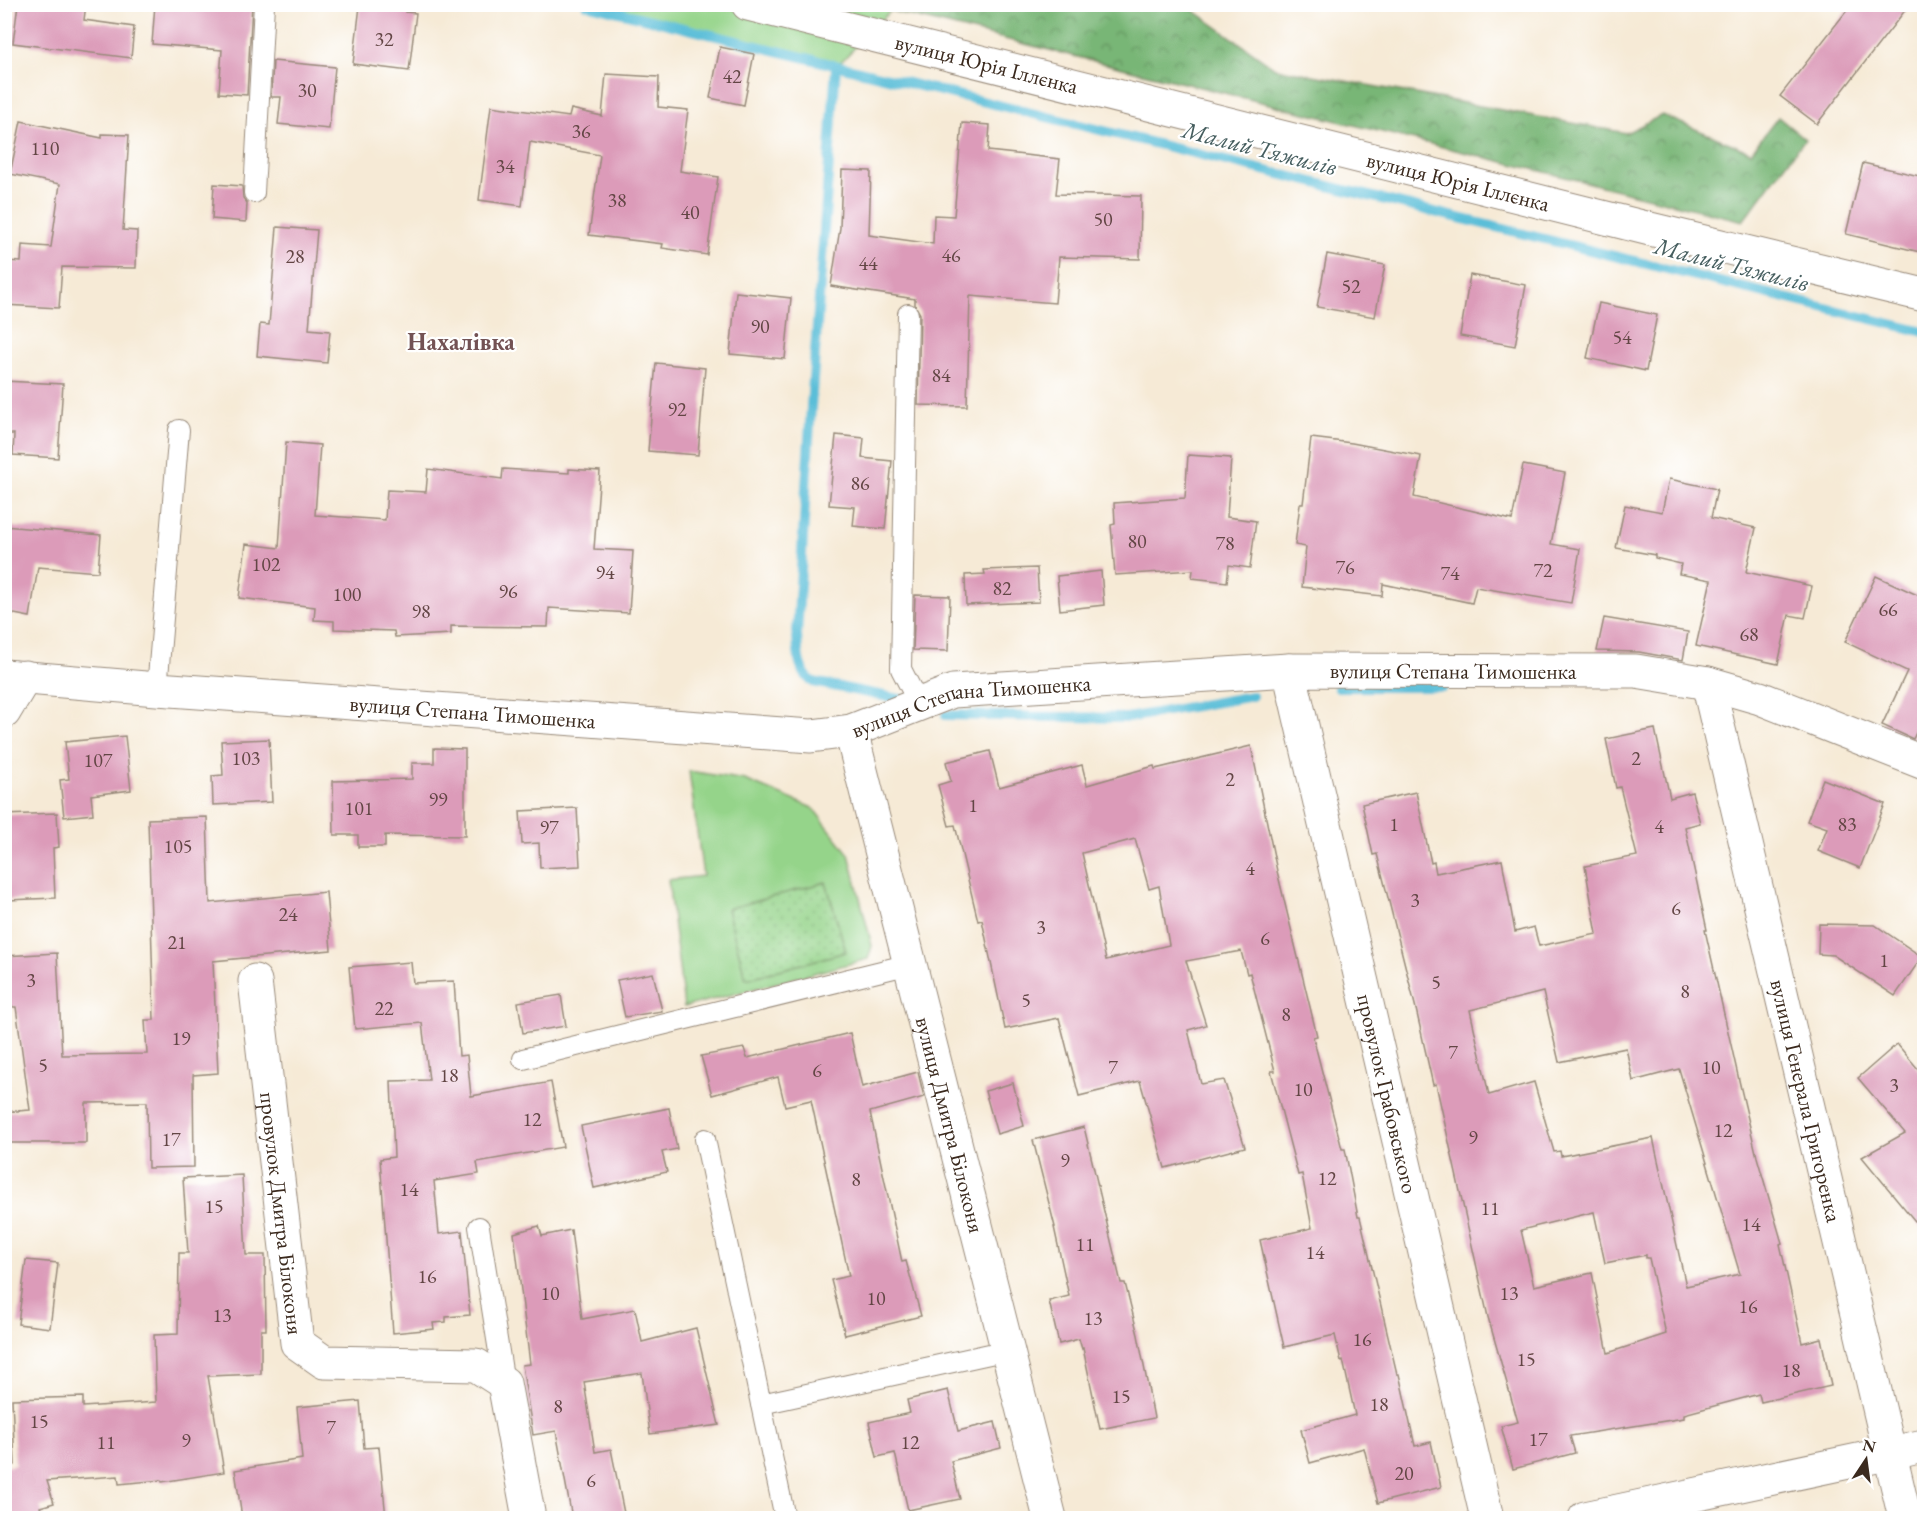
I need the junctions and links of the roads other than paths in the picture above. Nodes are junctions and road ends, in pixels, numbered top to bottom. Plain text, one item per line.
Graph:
1 (264, 4) edge
2 (748, 4) edge
3 (254, 193) dead end
4 (1924, 295) edge
5 (908, 314) dead end
6 (179, 430) dead end
7 (1289, 670) junction
8 (15, 676) edge
9 (1708, 683) junction
10 (157, 689) junction
11 (919, 704) junction
12 (4, 712) edge
13 (851, 731) junction
14 (1924, 763) edge
15 (910, 964) junction
16 (255, 981) dead end
17 (524, 1059) dead end
18 (705, 1139) dead end
19 (479, 1227) dead end
20 (1008, 1350) junction
21 (504, 1383) junction
22 (761, 1404) junction
23 (1924, 1446) edge
24 (1891, 1453) junction
25 (529, 1518) edge
26 (785, 1518) edge
27 (1050, 1518) edge
28 (1487, 1518) edge
29 (1585, 1518) edge
30 (1905, 1518) edge

1 - 3 lane
2 - 4 street, вулиця Юрія Іллєнка
5 - 11 lane
6 - 10 lane
7 - 9 street, вулиця Степана Тимошенка
7 - 11 street, вулиця Степана Тимошенка
7 - 28 street, провулок Грабовського
8 - 10 street, вулиця Степана Тимошенка
8 - 12 street
9 - 14 street, вулиця Степана Тимошенка
9 - 24 street, вулиця Генерала Григоренка
10 - 13 street, вулиця Степана Тимошенка
11 - 13 street, вулиця Степана Тимошенка
13 - 15 street, вулиця Дмитра Білоконя
15 - 17 lane
15 - 20 street, вулиця Дмитра Білоконя
16 - 21 street, провулок Дмитра Білоконя
18 - 22 lane
19 - 21 lane
20 - 22 lane
20 - 27 street, вулиця Дмитра Білоконя
21 - 25 street
22 - 26 lane
23 - 24 street
24 - 29 street
24 - 30 street, вулиця Генерала Григоренка

